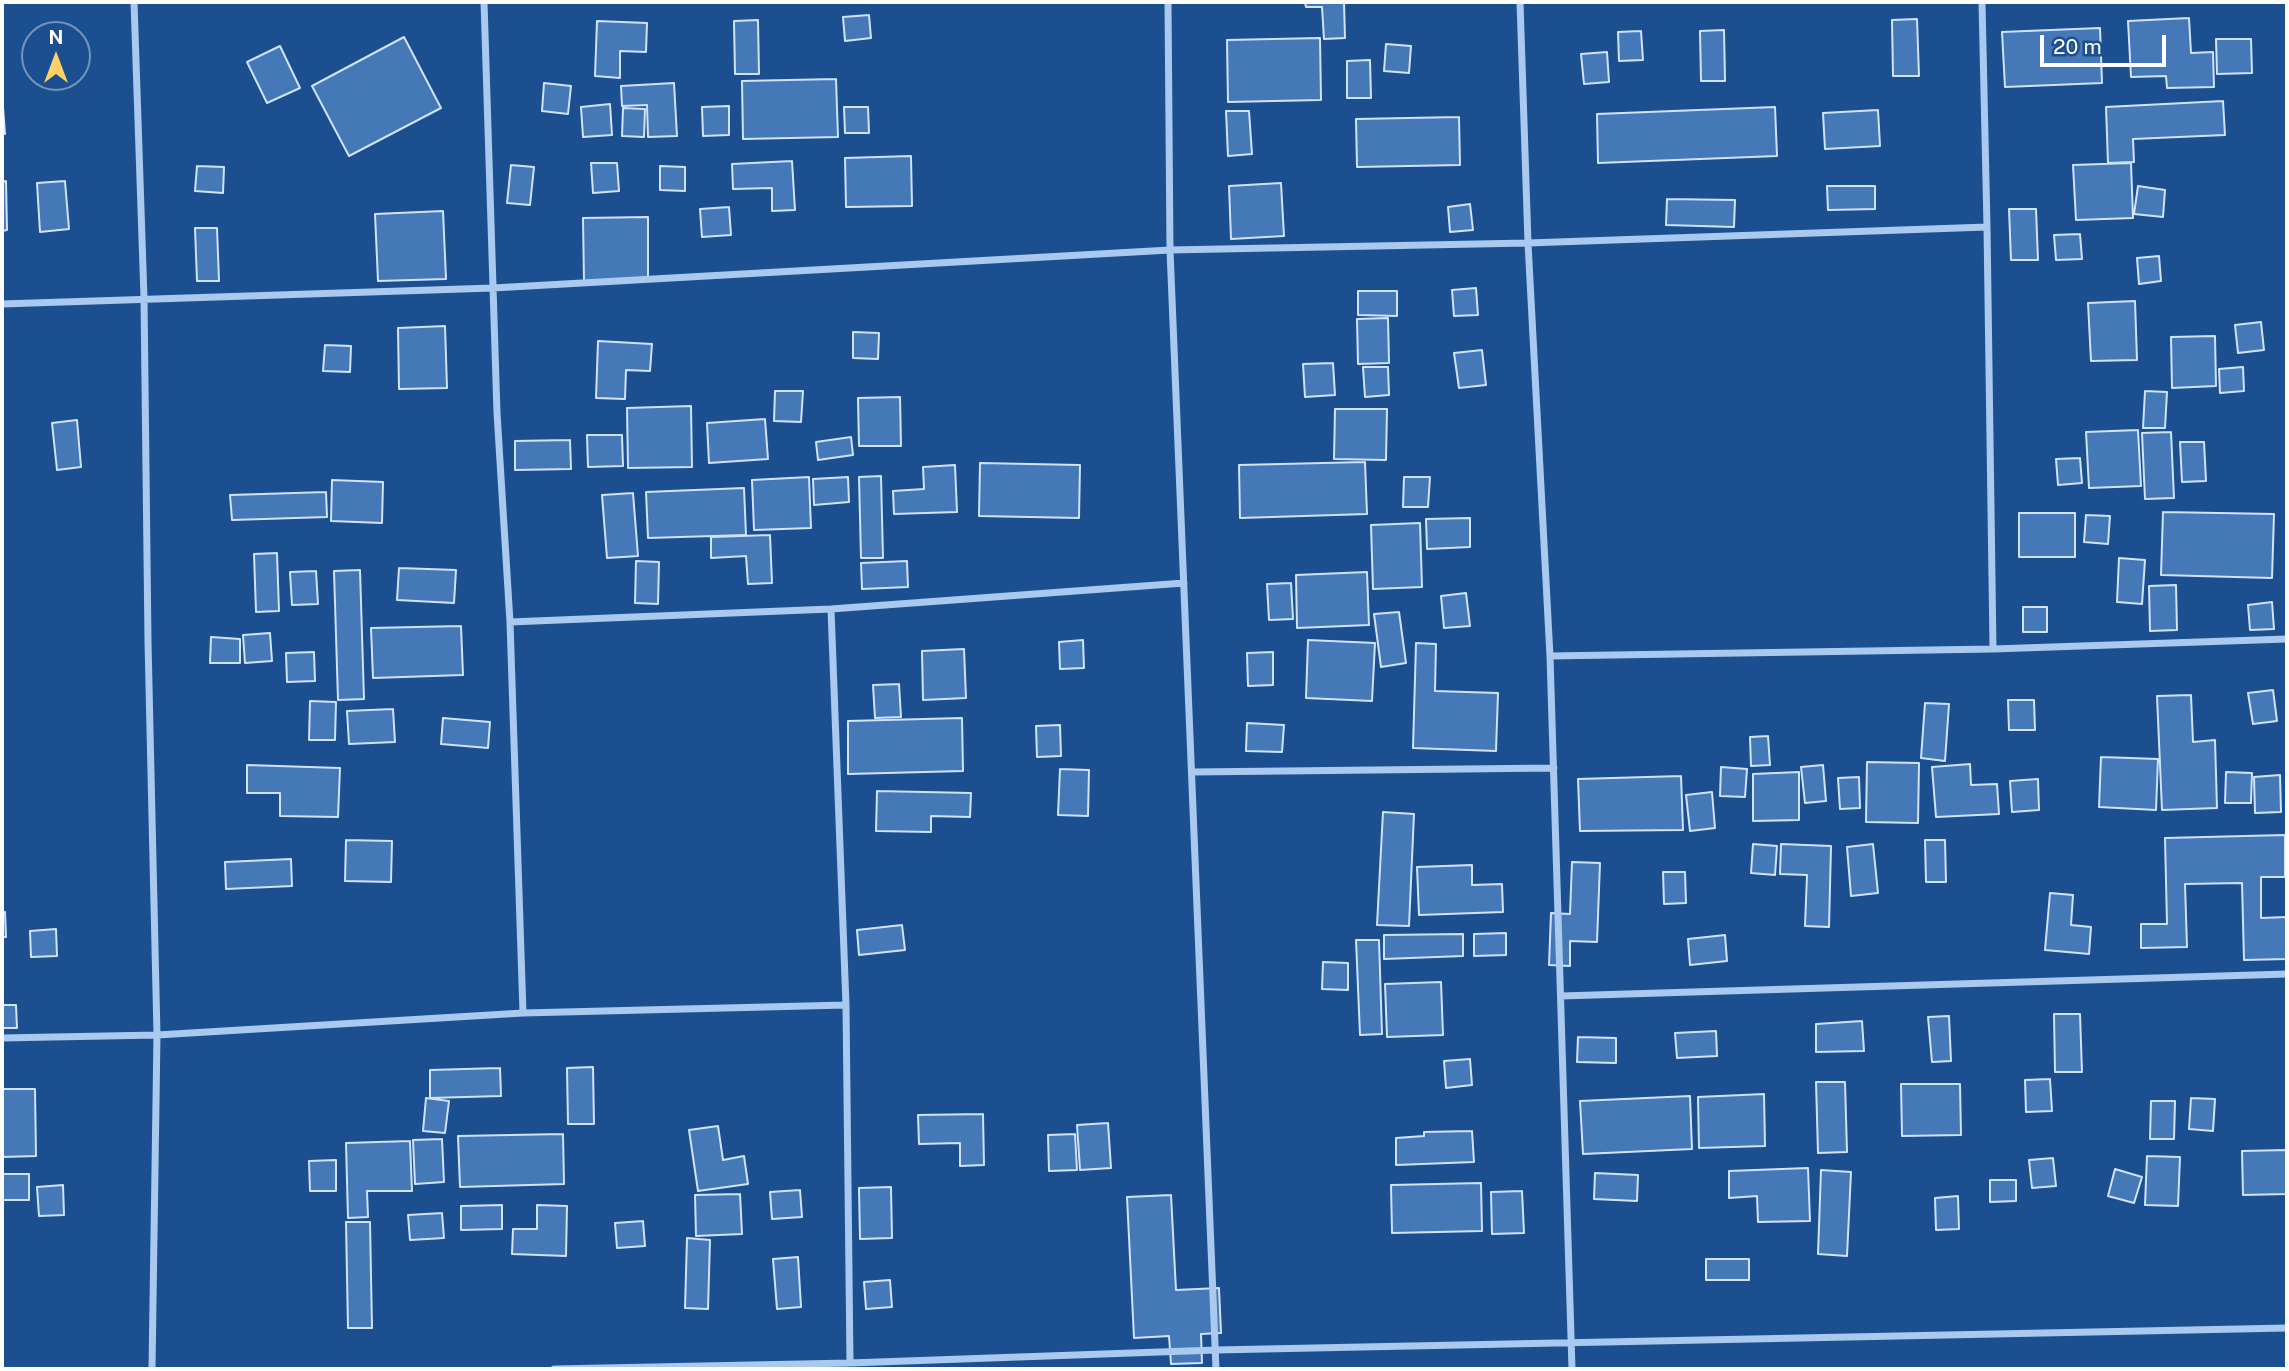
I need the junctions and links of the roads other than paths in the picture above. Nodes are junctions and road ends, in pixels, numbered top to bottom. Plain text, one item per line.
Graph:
1 (134, 2) edge
2 (484, 2) edge
3 (1168, 2) edge
4 (1520, 2) edge
5 (1982, 2) edge
6 (1987, 227) junction
7 (1528, 243) junction
8 (1170, 250) junction
9 (493, 288) junction
10 (144, 298) junction
11 (2, 303) edge
12 (1184, 583) junction
13 (831, 610) junction
14 (510, 622) junction
15 (2287, 639) edge
16 (1993, 649) junction
17 (1550, 656) junction
18 (1554, 768) junction
19 (1193, 772) junction
20 (2287, 974) edge
21 (1561, 996) junction
22 (846, 1005) junction
23 (523, 1013) junction
24 (157, 1035) junction
25 (2, 1038) edge
26 (2287, 1328) edge
27 (1571, 1345) junction
28 (1216, 1350) junction
29 (850, 1363) junction
30 (152, 1369) edge
31 (554, 1369) edge
32 (1216, 1369) edge
33 (1572, 1369) edge

1 - 10 street
2 - 9 street
3 - 8 street
4 - 7 street
5 - 6 street
6 - 7 street
6 - 16 street
7 - 8 street
7 - 17 street
8 - 9 street
8 - 12 street
9 - 10 street
9 - 14 street
10 - 11 street
10 - 24 street
12 - 13 street
12 - 19 street
13 - 14 street
13 - 22 street
14 - 23 street
15 - 16 street
16 - 17 street
17 - 18 street
18 - 19 street
18 - 21 street
19 - 28 street
20 - 21 street
21 - 27 street
22 - 23 street
22 - 29 street
23 - 24 street
24 - 25 street
24 - 30 street
26 - 27 street
27 - 28 street
27 - 33 street
28 - 29 street
28 - 32 street
29 - 31 street

